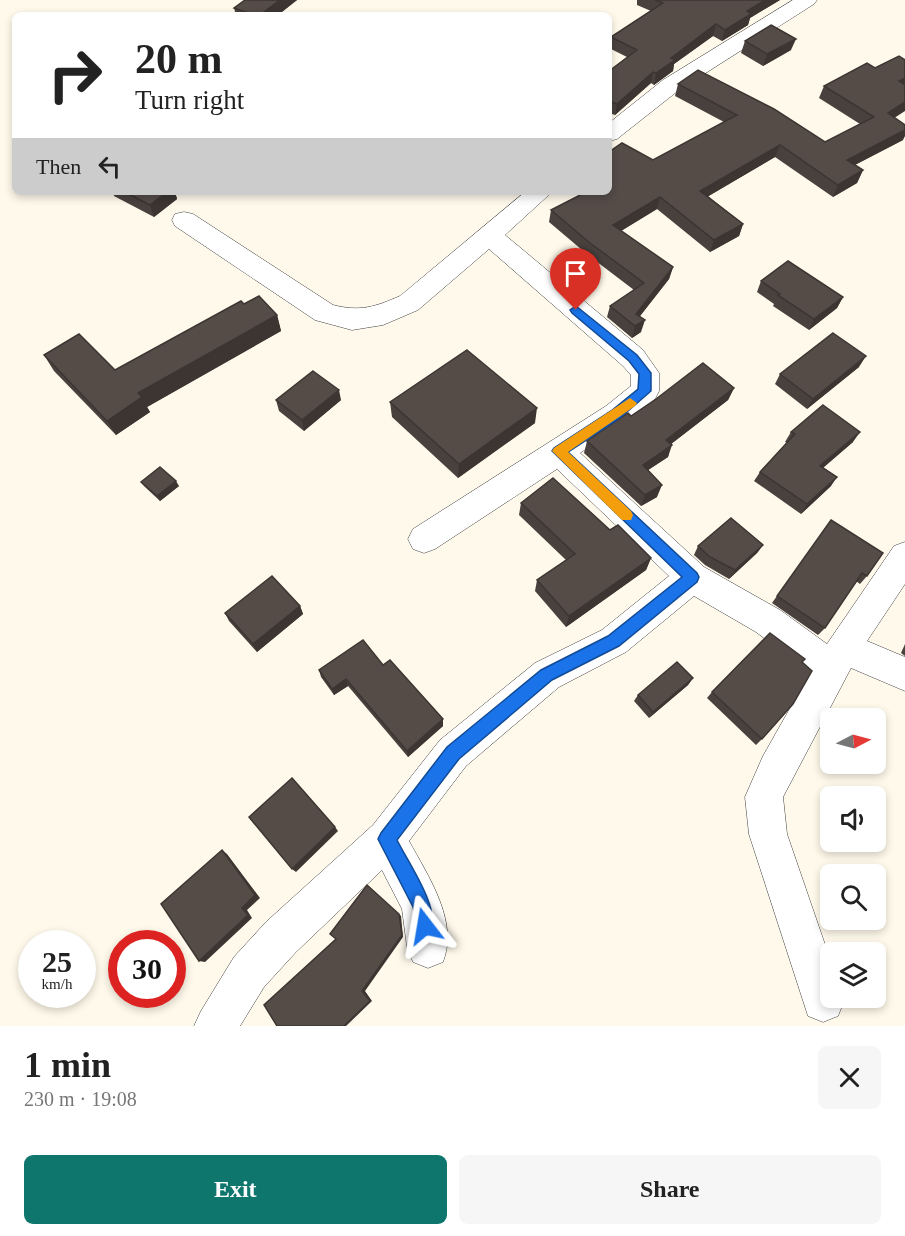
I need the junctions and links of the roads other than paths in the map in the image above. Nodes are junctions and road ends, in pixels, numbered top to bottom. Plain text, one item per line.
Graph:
1 (807, 0) edge
2 (612, 132) edge
3 (536, 195) edge
4 (184, 220) dead end
5 (489, 235) junction
6 (558, 451) junction
7 (424, 539) dead end
8 (905, 556) edge
9 (692, 577) junction
10 (838, 658) junction
11 (905, 674) edge
12 (387, 839) junction
13 (428, 947) dead end
14 (820, 992) edge
15 (216, 1026) edge

1 - 2 street
3 - 5 street
4 - 5 street
5 - 6 street
6 - 7 street
6 - 9 street
8 - 10 street
9 - 10 street
9 - 12 street
10 - 11 street
10 - 14 street
12 - 13 street
12 - 15 street

